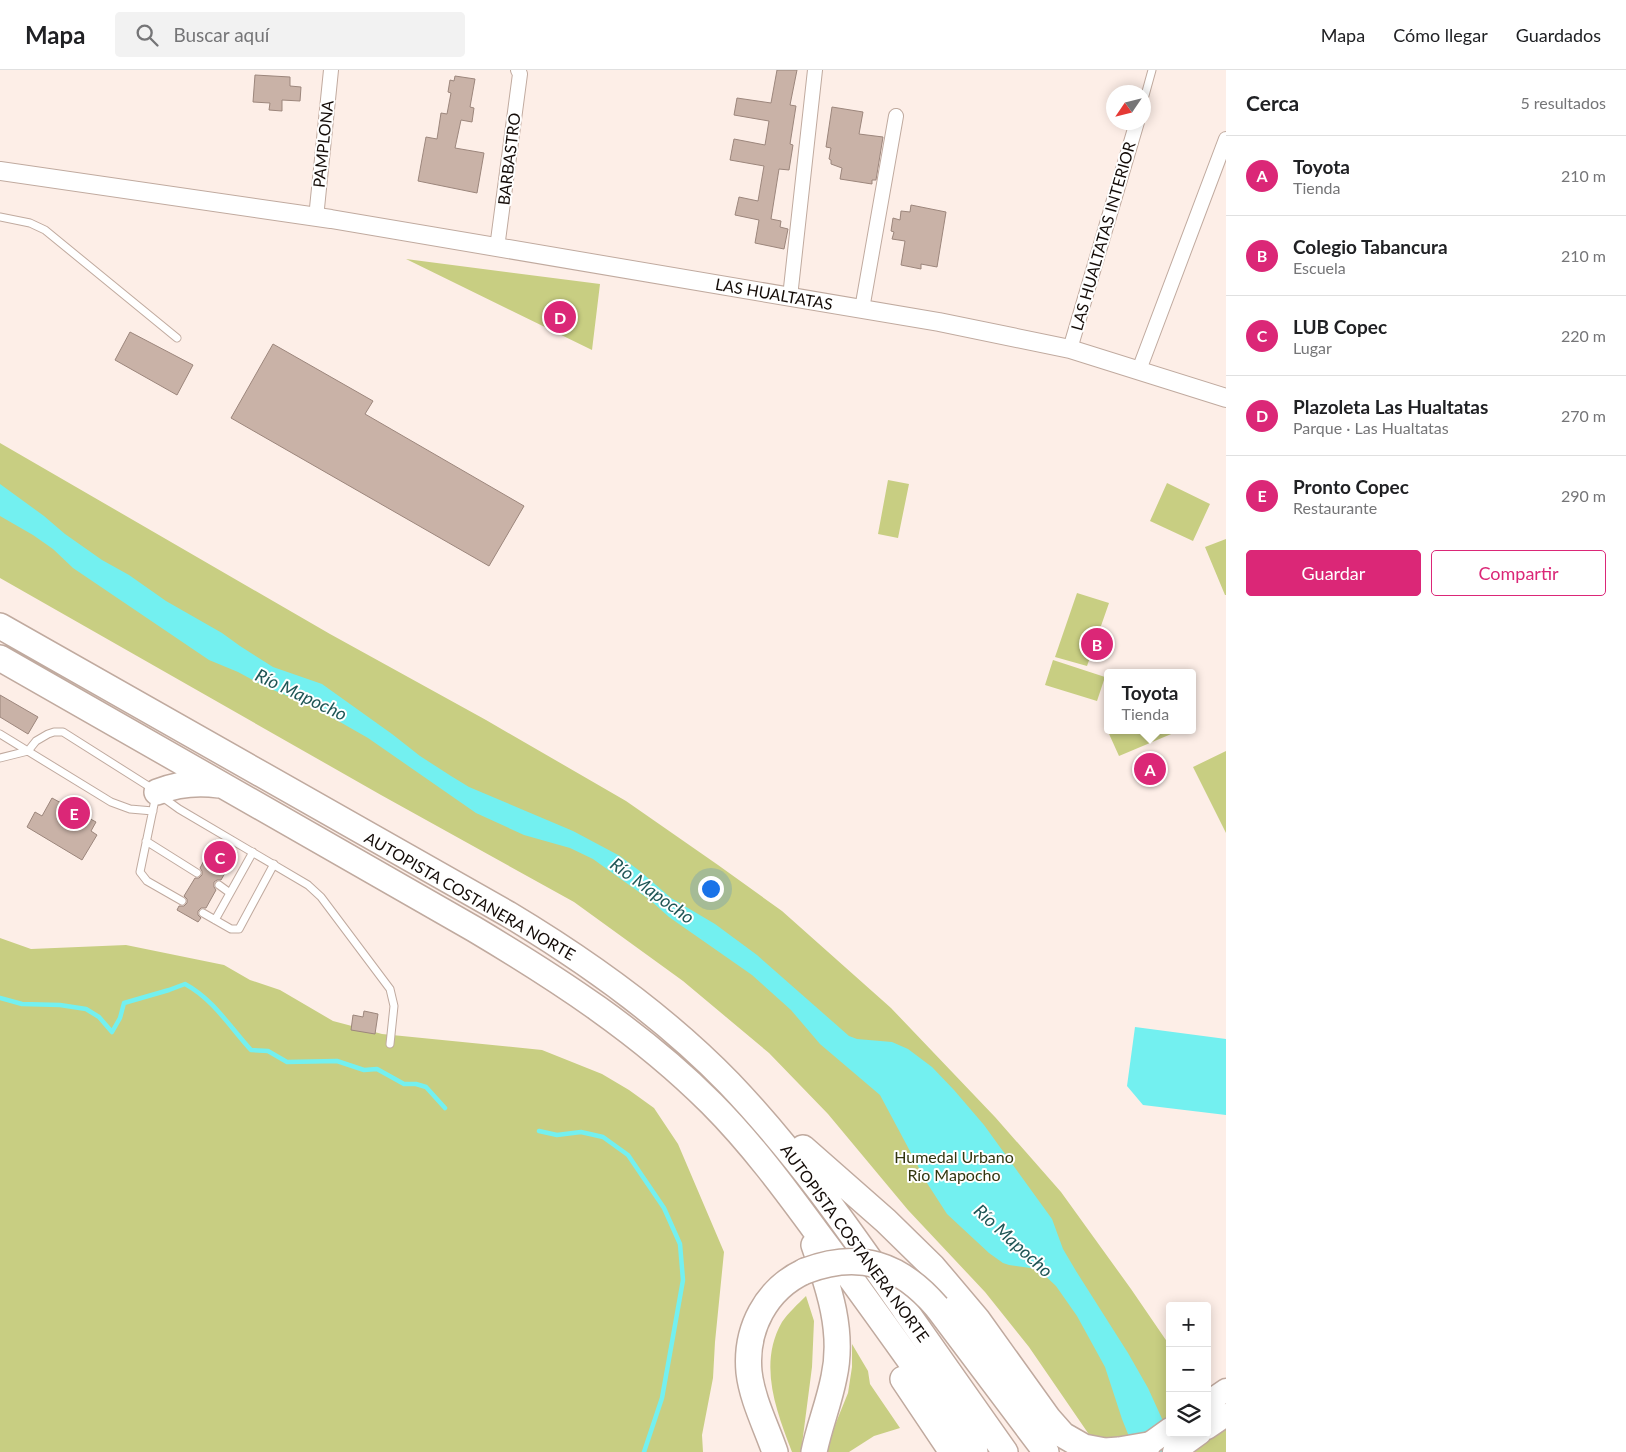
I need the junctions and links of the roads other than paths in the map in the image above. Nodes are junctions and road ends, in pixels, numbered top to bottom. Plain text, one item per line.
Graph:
1 (331, 70) edge
2 (518, 70) edge
3 (816, 70) edge
4 (1152, 70) edge
5 (1148, 85) edge
6 (896, 116) dead end
7 (1134, 130) edge
8 (1226, 139) edge
9 (0, 171) edge
10 (0, 217) edge
11 (316, 218) junction
12 (497, 248) junction
13 (790, 297) junction
14 (862, 309) junction
15 (177, 338) dead end
16 (1070, 349) junction
17 (1140, 370) junction
18 (1226, 398) edge
19 (0, 626) edge
20 (0, 658) edge
21 (0, 734) edge
22 (28, 751) junction
23 (0, 758) edge
24 (226, 786) junction
25 (155, 802) junction
26 (146, 841) junction
27 (253, 852) junction
28 (274, 864) junction
29 (198, 873) dead end
30 (219, 886) dead end
31 (230, 893) junction
32 (182, 901) dead end
33 (203, 913) dead end
34 (215, 920) junction
35 (390, 1044) dead end
36 (755, 1112) junction
37 (796, 1204) junction
38 (846, 1271) junction
39 (1226, 1390) edge
40 (1211, 1400) edge
41 (1226, 1415) edge
42 (1211, 1425) edge
43 (1166, 1432) edge
44 (1195, 1437) edge
45 (1143, 1448) edge
46 (775, 1452) edge
47 (814, 1452) edge
48 (952, 1452) edge
49 (975, 1452) edge
50 (1005, 1452) edge
51 (1046, 1452) edge
52 (1174, 1452) edge

1 - 11 street, PAMPLONA
2 - 12 street, BARBASTRO
3 - 13 street
4 - 5 lane
6 - 14 street
7 - 16 street, LAS HUALTATAS INTERIOR
8 - 17 street
9 - 11 street, LAS HUALTATAS
10 - 15 lane
11 - 12 street, LAS HUALTATAS
12 - 13 street, LAS HUALTATAS
13 - 14 street, LAS HUALTATAS
14 - 16 street, LAS HUALTATAS
16 - 17 street, LAS HUALTATAS
17 - 18 street, LAS HUALTATAS
19 - 36 highway, AUTOPISTA COSTANERA NORTE
20 - 24 highway, AUTOPISTA COSTANERA NORTE
21 - 22 lane
22 - 23 lane
22 - 25 lane
22 - 25 lane
24 - 25 highway
24 - 37 highway, AUTOPISTA COSTANERA NORTE
25 - 26 lane
25 - 27 lane
26 - 29 lane
26 - 32 lane
27 - 28 lane
27 - 31 lane
28 - 34 lane
28 - 35 lane
30 - 31 lane
31 - 34 lane
33 - 34 lane
36 - 45 highway
36 - 50 highway, AUTOPISTA COSTANERA NORTE
37 - 38 highway, AUTOPISTA COSTANERA NORTE
37 - 47 highway
38 - 48 highway
38 - 49 highway, AUTOPISTA COSTANERA NORTE
39 - 40 main road
41 - 42 main road
43 - 45 main road
44 - 52 main road
46 - 51 highway, bridge

